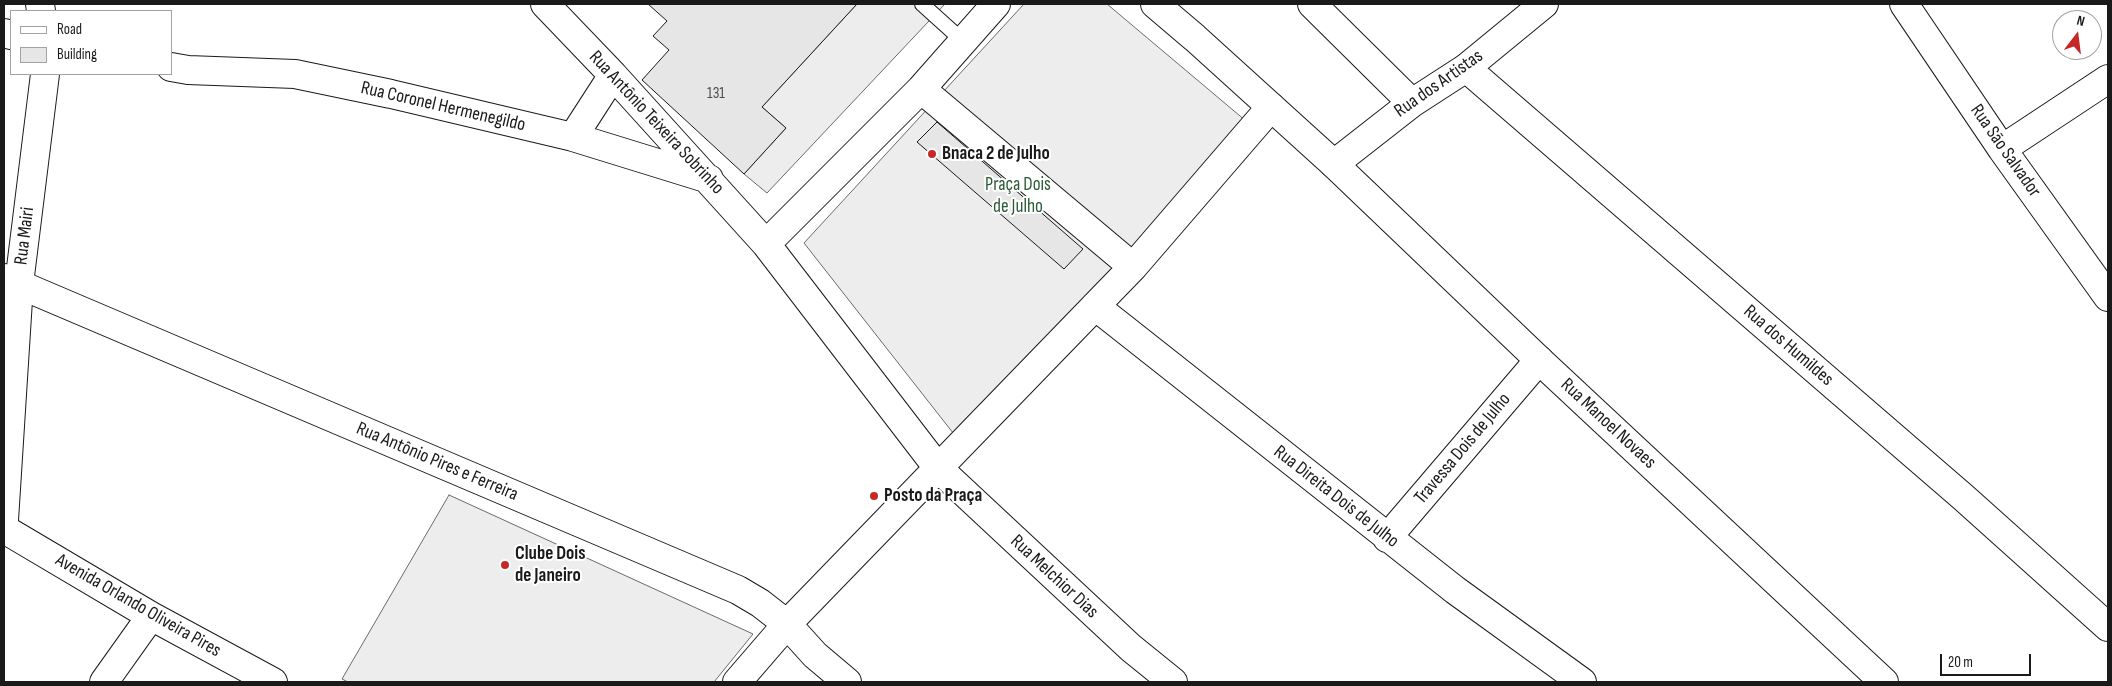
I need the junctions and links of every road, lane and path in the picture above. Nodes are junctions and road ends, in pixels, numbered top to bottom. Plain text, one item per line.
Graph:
1 (544, 4) edge
2 (922, 4) edge
3 (996, 4) edge
4 (1155, 4) edge
5 (1312, 4) edge
6 (1544, 4) edge
7 (1904, 4) edge
8 (963, 41) junction
9 (172, 67) edge
10 (1466, 68) junction
11 (45, 75) edge
12 (613, 75) junction
13 (2108, 78) edge
14 (921, 89) junction
15 (1412, 103) junction
16 (1271, 107) junction
17 (573, 137) junction
18 (2002, 149) junction
19 (1334, 164) junction
20 (709, 179) junction
21 (766, 244) junction
22 (1133, 267) junction
23 (11, 281) edge
24 (2108, 297) edge
25 (1095, 306) junction
26 (1539, 360) junction
27 (938, 468) junction
28 (4, 520) edge
29 (4, 529) edge
30 (1387, 538) junction
31 (150, 616) junction
32 (787, 624) junction
33 (2108, 627) edge
34 (104, 682) edge
35 (273, 682) edge
36 (737, 682) edge
37 (847, 682) edge
38 (1173, 682) edge
39 (1582, 682) edge
40 (1884, 682) edge

1 - 12 street, Rua Antônio Teixeira Sobrinho
2 - 8 lane
3 - 8 street
4 - 16 street
5 - 15 street
6 - 10 street, Rua dos Artistas
7 - 18 street, Rua São Salvador
8 - 14 street
9 - 17 street, Rua Coronel Hermenegildo
10 - 15 street, Rua dos Artistas
10 - 33 street, Rua dos Humildes
11 - 23 street, Rua Mairi
12 - 17 street
12 - 20 street, Rua Antônio Teixeira Sobrinho
13 - 18 street
14 - 21 street
14 - 22 street
15 - 19 street, Rua dos Artistas
16 - 19 street
16 - 22 street
17 - 20 street, Rua Coronel Hermenegildo
18 - 24 street, Rua São Salvador
19 - 26 street, Rua Manoel Novaes
20 - 21 street, Rua Antônio Teixeira Sobrinho
21 - 27 street
22 - 25 street
23 - 28 street, Rua Mairi
23 - 32 street, Rua Antônio Pires e Ferreira
25 - 27 street
25 - 30 street, Rua Direita Dois de Julho
26 - 30 street, Travessa Dois de Julho
26 - 40 street, Rua Manoel Novaes
27 - 32 street
27 - 38 street, Rua Melchior Dias
29 - 31 street, Avenida Orlando Oliveira Pires
30 - 39 street, Rua Direita Dois de Julho
31 - 34 street
31 - 35 street, Avenida Orlando Oliveira Pires
32 - 36 street
32 - 37 street, Rua Antônio Pires e Ferreira

